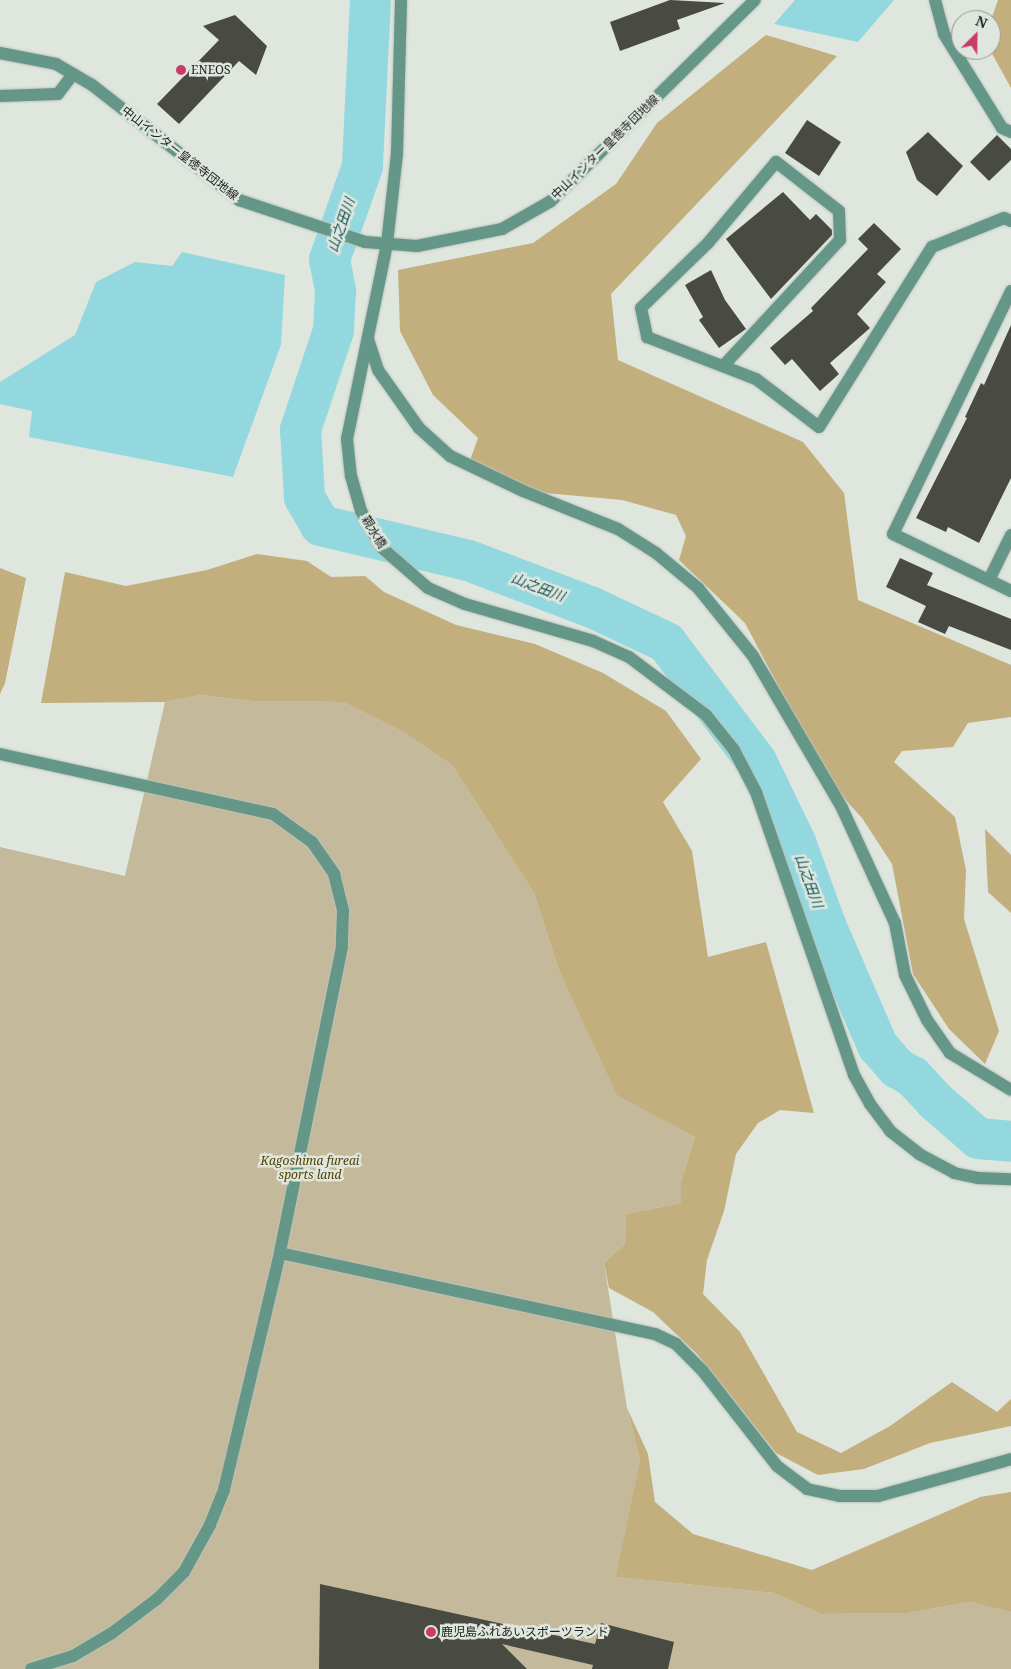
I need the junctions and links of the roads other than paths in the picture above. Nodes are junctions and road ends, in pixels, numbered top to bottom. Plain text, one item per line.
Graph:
1 (401, 0) edge
2 (755, 0) edge
3 (935, 0) edge
4 (0, 53) edge
5 (73, 74) junction
6 (0, 96) edge
7 (1011, 132) edge
8 (1011, 221) edge
9 (387, 244) junction
10 (1011, 291) edge
11 (368, 339) junction
12 (724, 364) junction
13 (1011, 535) edge
14 (989, 580) junction
15 (1011, 591) edge
16 (0, 754) edge
17 (1011, 1090) edge
18 (1011, 1179) edge
19 (280, 1253) junction
20 (1011, 1458) edge
21 (31, 1669) edge

1 - 9 street, 親水橋
2 - 9 street, 中山インター皇徳寺団地線
3 - 7 street
4 - 5 street, 中山インター皇徳寺団地線
5 - 6 street
5 - 9 street, 中山インター皇徳寺団地線
8 - 12 street
9 - 11 street, 親水橋
10 - 14 street
11 - 17 street
11 - 18 street, 親水橋
12 - 12 street
13 - 14 street
14 - 15 street
16 - 19 street
19 - 20 street
19 - 21 street

